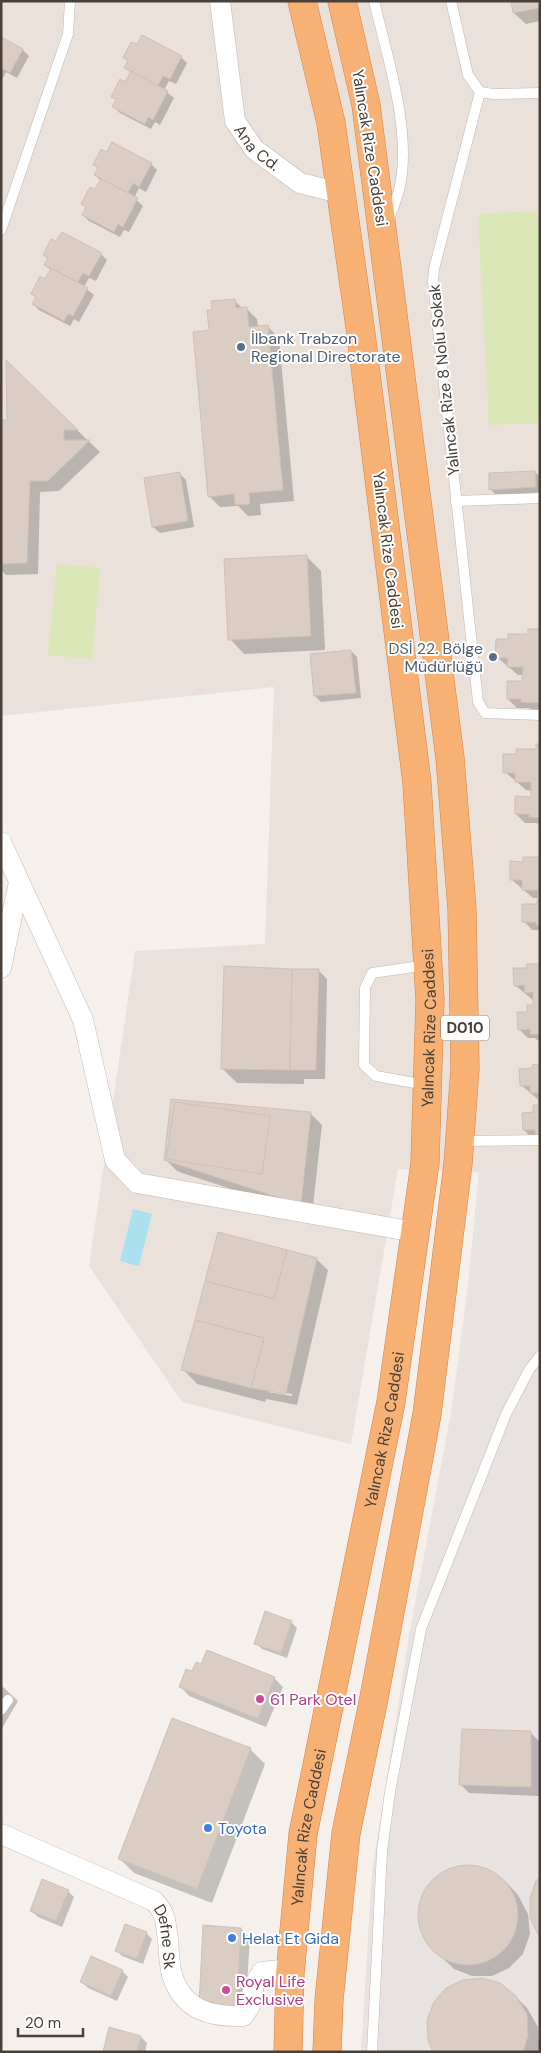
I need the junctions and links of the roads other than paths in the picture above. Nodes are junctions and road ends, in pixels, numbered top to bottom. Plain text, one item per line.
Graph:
1 (70, 1) edge
2 (220, 1) edge
3 (302, 1) edge
4 (342, 1) edge
5 (374, 1) edge
6 (451, 1) edge
7 (480, 92) junction
8 (540, 93) edge
9 (340, 193) junction
10 (1, 230) edge
11 (383, 234) junction
12 (540, 498) edge
13 (456, 501) junction
14 (540, 714) edge
15 (1, 842) edge
16 (18, 882) junction
17 (428, 965) junction
18 (1, 968) edge
19 (428, 1085) junction
20 (540, 1140) edge
21 (460, 1141) junction
22 (415, 1232) junction
23 (540, 1356) edge
24 (8, 1700) dead end
25 (1, 1710) edge
26 (1, 1834) edge
27 (290, 1969) junction
28 (288, 2052) edge
29 (328, 2052) edge
30 (372, 2052) edge

1 - 10 lane
2 - 9 street, Ana Cd.
3 - 9 highway, Yalıncak Rize Caddesi
4 - 11 highway, Yalıncak Rize Caddesi / D010
5 - 11 lane
6 - 7 lane
7 - 8 lane
7 - 13 lane, Yalıncak Rize 8 Nolu Sokak
9 - 17 highway, Yalıncak Rize Caddesi
11 - 21 highway, Yalıncak Rize Caddesi / D010
12 - 13 lane
13 - 14 lane, Yalıncak Rize 8 Nolu Sokak
15 - 16 street
16 - 18 street
16 - 22 street
17 - 19 highway, Yalıncak Rize Caddesi
17 - 19 lane
19 - 22 highway, Yalıncak Rize Caddesi
20 - 21 lane
21 - 29 highway, Yalıncak Rize Caddesi / D010
22 - 27 highway, Yalıncak Rize Caddesi
23 - 30 lane
24 - 25 lane
26 - 27 street, Defne Sk
27 - 28 highway, Yalıncak Rize Caddesi

